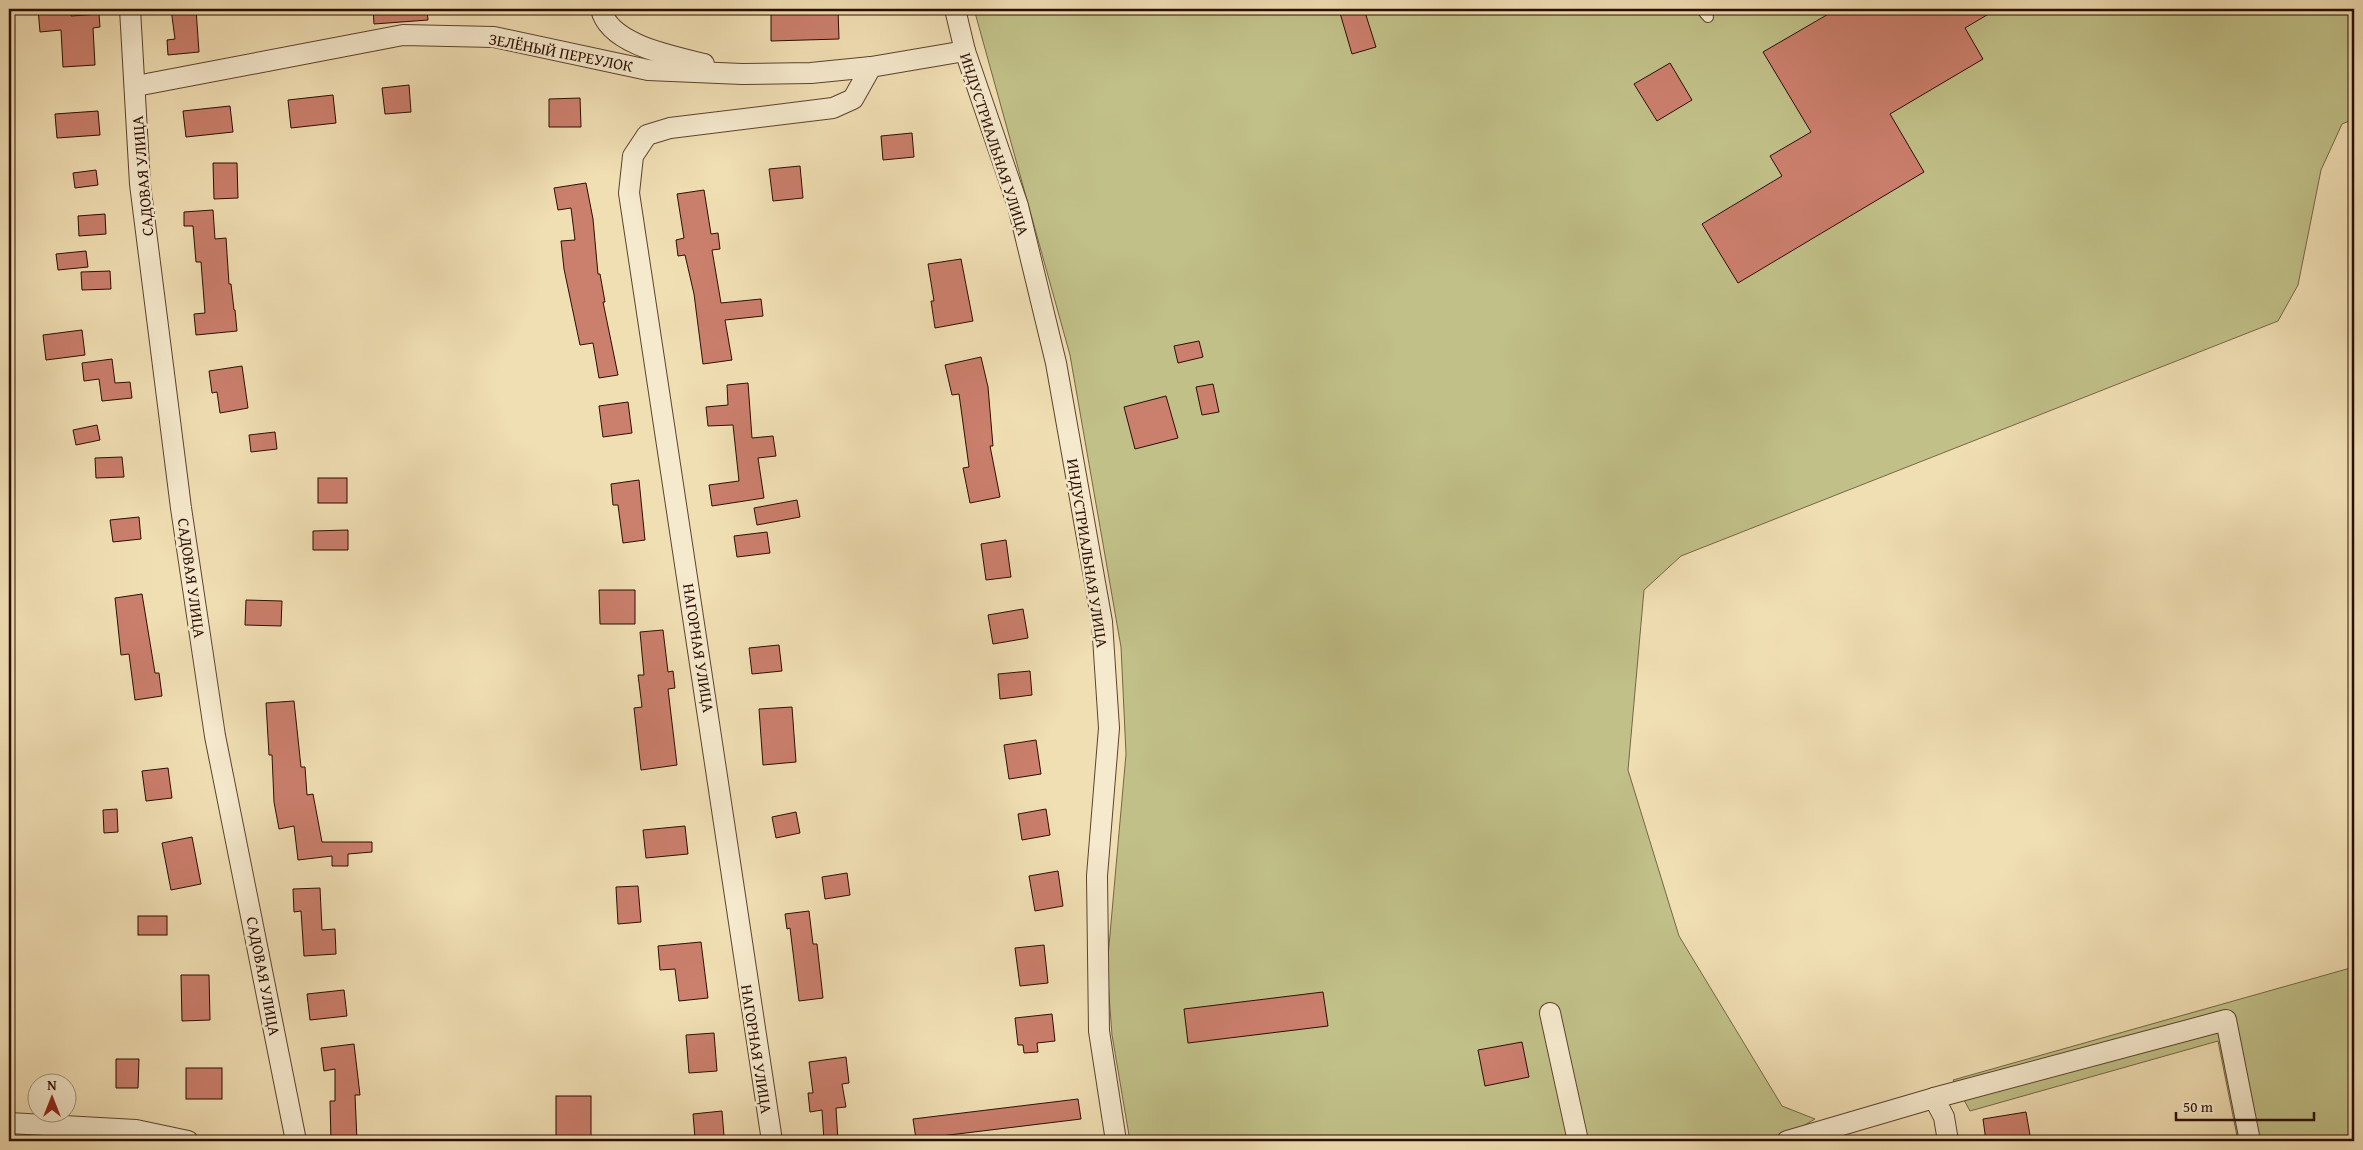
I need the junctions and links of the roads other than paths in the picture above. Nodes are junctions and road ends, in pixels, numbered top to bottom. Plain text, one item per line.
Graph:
1 (130, 9) edge
2 (955, 9) edge
3 (602, 14) edge
4 (965, 51) junction
5 (871, 67) junction
6 (742, 74) junction
7 (136, 86) junction
8 (1550, 1013) dead end
9 (1934, 1098) junction
10 (9, 1123) edge
11 (188, 1141) edge
12 (296, 1141) edge
13 (772, 1141) edge
14 (1116, 1141) edge
15 (1578, 1141) edge
16 (1787, 1141) edge
17 (1948, 1141) edge
18 (2250, 1141) edge

1 - 7 street, САДОВАЯ УЛИЦА
2 - 4 street, ИНДУСТРИАЛЬНАЯ УЛИЦА
3 - 6 street
4 - 5 street, ЗЕЛЁНЫЙ ПЕРЕУЛОК
4 - 14 street, ИНДУСТРИАЛЬНАЯ УЛИЦА
5 - 6 street, ЗЕЛЁНЫЙ ПЕРЕУЛОК
5 - 13 street, НАГОРНАЯ УЛИЦА
6 - 7 street, ЗЕЛЁНЫЙ ПЕРЕУЛОК
7 - 12 street, САДОВАЯ УЛИЦА
8 - 15 street
9 - 16 street
9 - 17 street
9 - 18 street
10 - 11 street

